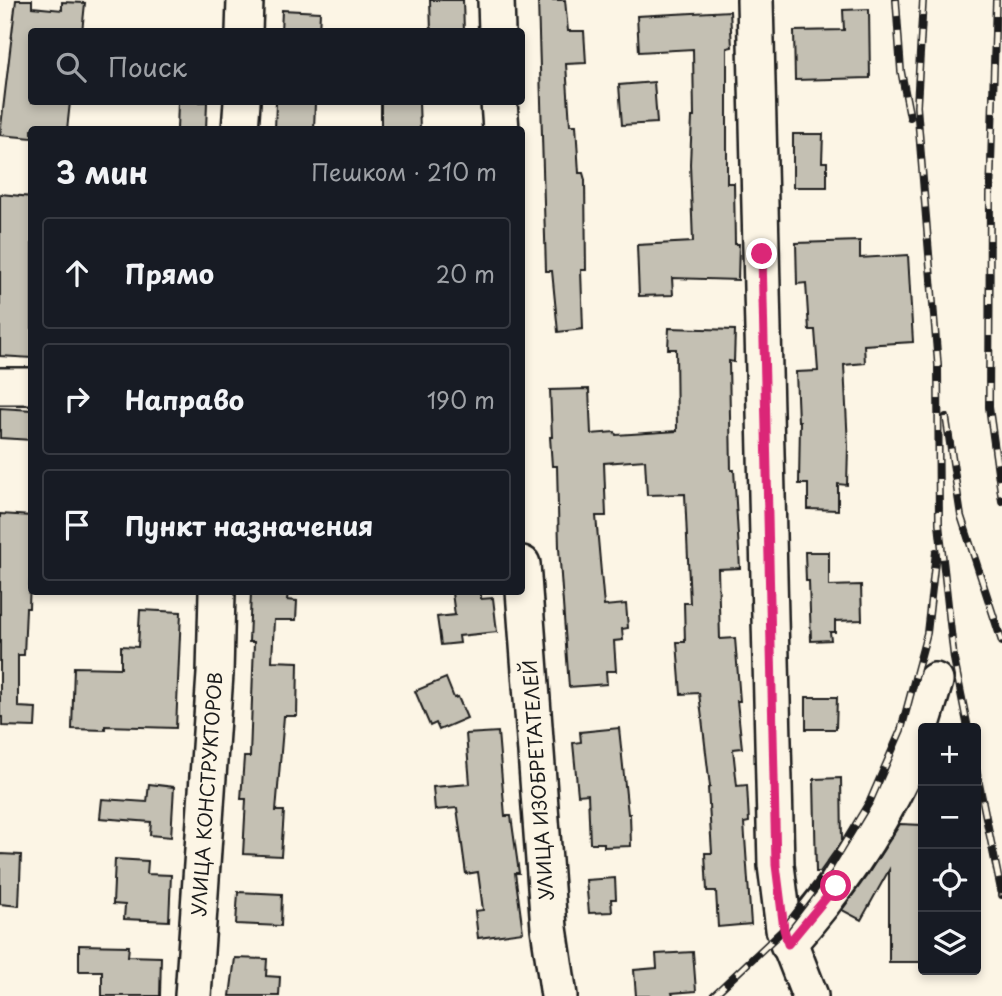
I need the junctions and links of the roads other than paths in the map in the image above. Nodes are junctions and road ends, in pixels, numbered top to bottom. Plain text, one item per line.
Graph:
1 (245, 0) edge
2 (496, 0) edge
3 (755, 0) edge
4 (244, 28) edge
5 (497, 28) edge
6 (242, 105) edge
7 (499, 105) edge
8 (240, 126) edge
9 (500, 126) edge
10 (0, 386) edge
11 (28, 386) edge
12 (217, 595) edge
13 (524, 595) edge
14 (935, 681) dead end
15 (788, 944) junction
16 (193, 996) edge
17 (559, 996) edge
18 (810, 996) edge

1 - 4 street
2 - 5 street
3 - 15 street
6 - 8 street
7 - 9 street
10 - 11 street
12 - 16 street, УЛИЦА КОНСТРУКТОРОВ
13 - 17 street, УЛИЦА ИЗОБРЕТАТЕЛЕЙ
14 - 15 street
15 - 18 street

